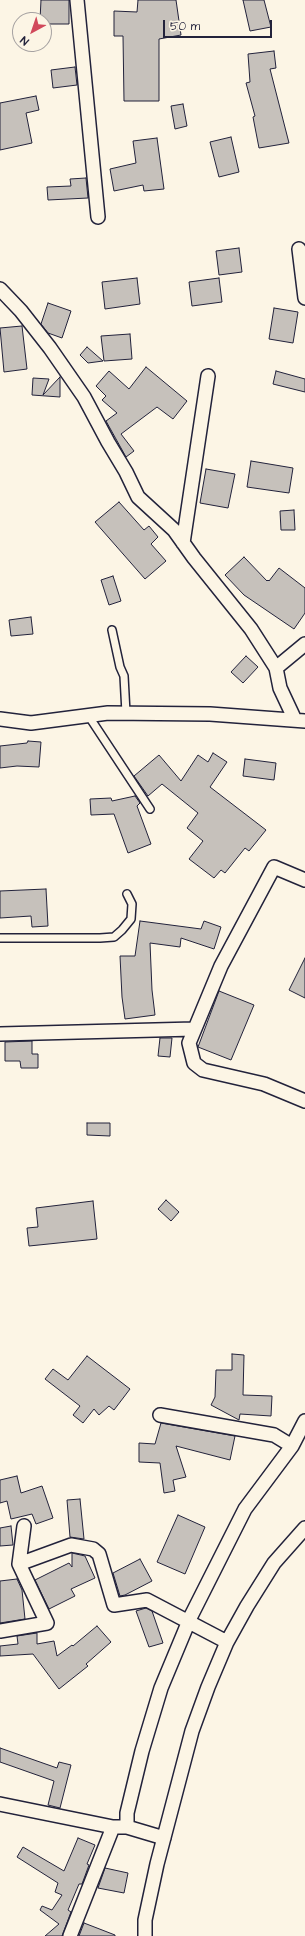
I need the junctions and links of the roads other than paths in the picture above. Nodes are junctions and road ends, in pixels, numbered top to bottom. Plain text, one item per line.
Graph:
1 (77, 0) edge
2 (98, 217) dead end
3 (299, 249) dead end
4 (0, 289) edge
5 (305, 298) edge
6 (208, 376) dead end
7 (183, 543) junction
8 (112, 630) dead end
9 (305, 644) edge
10 (276, 668) junction
11 (126, 713) junction
12 (88, 715) junction
13 (0, 719) edge
14 (300, 721) edge
15 (150, 809) dead end
16 (305, 880) edge
17 (127, 894) dead end
18 (0, 938) edge
19 (194, 1029) junction
20 (0, 1034) edge
21 (305, 1101) edge
22 (160, 1415) dead end
23 (305, 1421) edge
24 (292, 1446) junction
25 (24, 1526) dead end
26 (305, 1528) edge
27 (19, 1564) junction
28 (189, 1622) junction
29 (0, 1631) edge
30 (227, 1642) junction
31 (0, 1804) edge
32 (113, 1827) junction
33 (127, 1827) junction
34 (164, 1838) junction
35 (70, 1936) edge
36 (145, 1936) edge

1 - 2 street
3 - 5 street
4 - 7 street
6 - 7 street
7 - 10 street
8 - 11 lane
9 - 10 street
10 - 14 street
11 - 12 street
11 - 14 street
12 - 13 street
12 - 15 lane
16 - 19 street
17 - 18 lane
19 - 20 street
19 - 21 street
22 - 24 street
23 - 24 street
24 - 28 street
25 - 27 street
26 - 30 street
27 - 28 street
27 - 29 street
28 - 30 street
28 - 33 street
30 - 34 street
31 - 32 street
32 - 33 street
32 - 35 street
33 - 34 street
34 - 36 street

